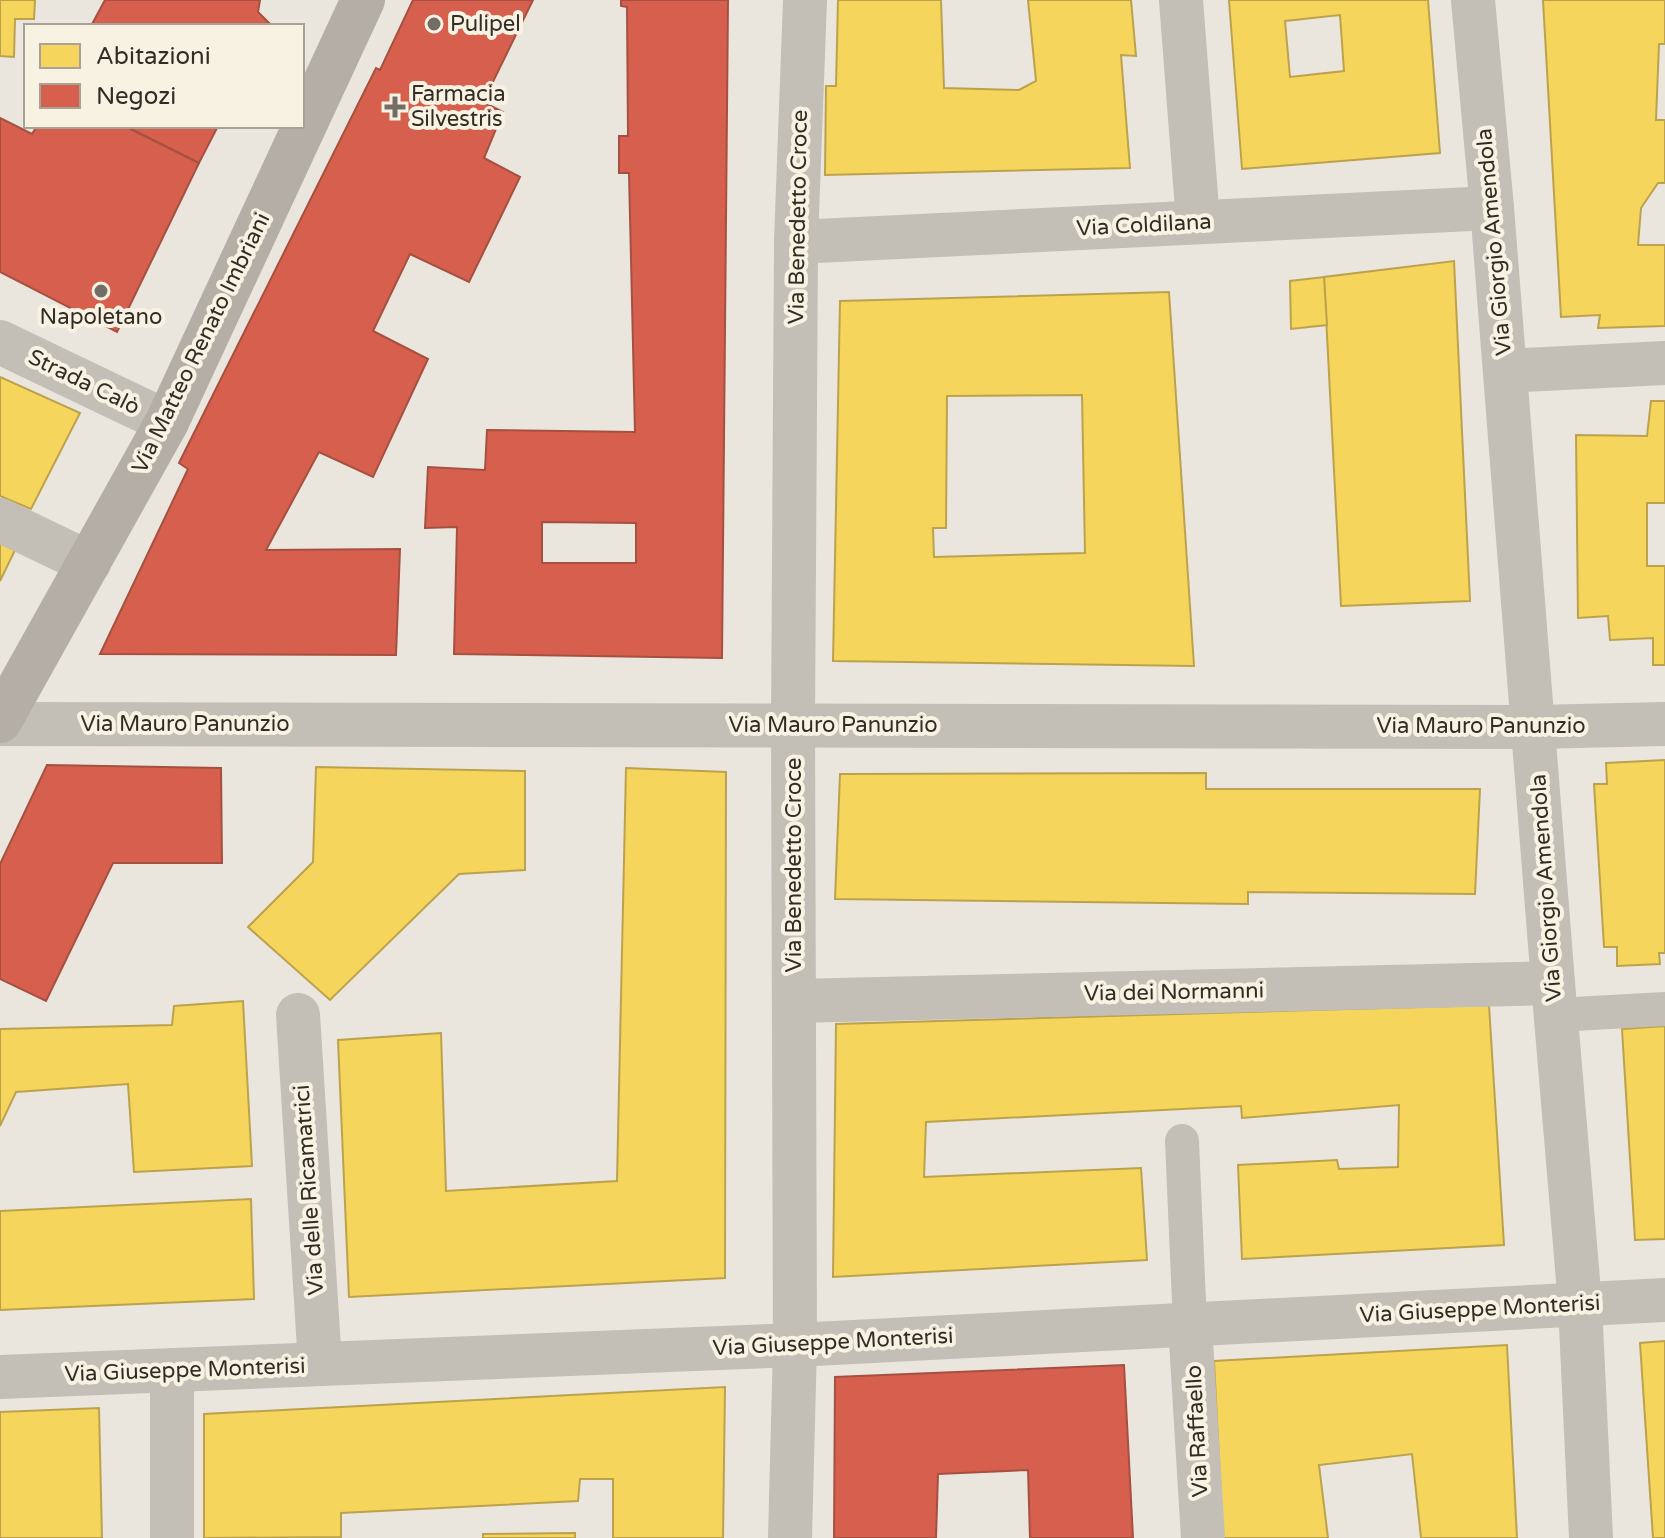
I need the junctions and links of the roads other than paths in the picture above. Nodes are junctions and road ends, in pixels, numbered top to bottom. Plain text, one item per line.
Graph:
1 (363, 0) edge
2 (805, 0) edge
3 (1181, 0) edge
4 (1473, 0) edge
5 (304, 127) edge
6 (304, 128) edge
7 (1492, 208) junction
8 (1198, 222) junction
9 (796, 242) junction
10 (0, 342) edge
11 (1665, 363) edge
12 (1505, 371) junction
13 (167, 422) junction
14 (0, 520) edge
15 (89, 563) junction
16 (0, 722) edge
17 (1665, 724) edge
18 (793, 725) junction
19 (1534, 727) junction
20 (1554, 999) junction
21 (795, 1001) junction
22 (1665, 1009) edge
23 (298, 1015) dead end
24 (1182, 1141) dead end
25 (1665, 1300) edge
26 (1580, 1304) junction
27 (1190, 1325) junction
28 (795, 1345) junction
29 (320, 1364) junction
30 (172, 1370) junction
31 (0, 1377) edge
32 (172, 1538) edge
33 (790, 1538) edge
34 (1203, 1538) edge
35 (1591, 1538) edge

1 - 5 street, Via Matteo Renato Imbriani
2 - 9 street, Via Benedetto Croce
3 - 8 street
4 - 7 street, Via Giorgio Amendola
6 - 13 street, Via Matteo Renato Imbriani
7 - 8 street, Via Coldilana
7 - 12 street, Via Giorgio Amendola
8 - 9 street, Via Coldilana
9 - 18 street, Via Benedetto Croce
10 - 13 street, Strada Calò
11 - 12 street
12 - 19 street, Via Giorgio Amendola
13 - 15 street, Via Matteo Renato Imbriani
14 - 15 street
15 - 16 street, Via Matteo Renato Imbriani
16 - 18 street, Via Mauro Panunzio
17 - 19 street, Via Mauro Panunzio
18 - 19 street, Via Mauro Panunzio
18 - 21 street, Via Benedetto Croce
19 - 20 street, Via Giorgio Amendola
20 - 21 street, Via dei Normanni
20 - 22 lane
20 - 26 street, Via Giorgio Amendola
21 - 28 street, Via Benedetto Croce
23 - 29 street, Via delle Ricamatrici
24 - 27 lane
25 - 26 street, Via Giuseppe Monterisi
26 - 27 street, Via Giuseppe Monterisi
26 - 35 street, Via Giorgio Amendola
27 - 28 street, Via Giuseppe Monterisi
27 - 34 street, Via Raffaello
28 - 29 street, Via Giuseppe Monterisi
28 - 33 street, Via Benedetto Croce
29 - 30 street, Via Giuseppe Monterisi
30 - 31 street, Via Giuseppe Monterisi
30 - 32 street

